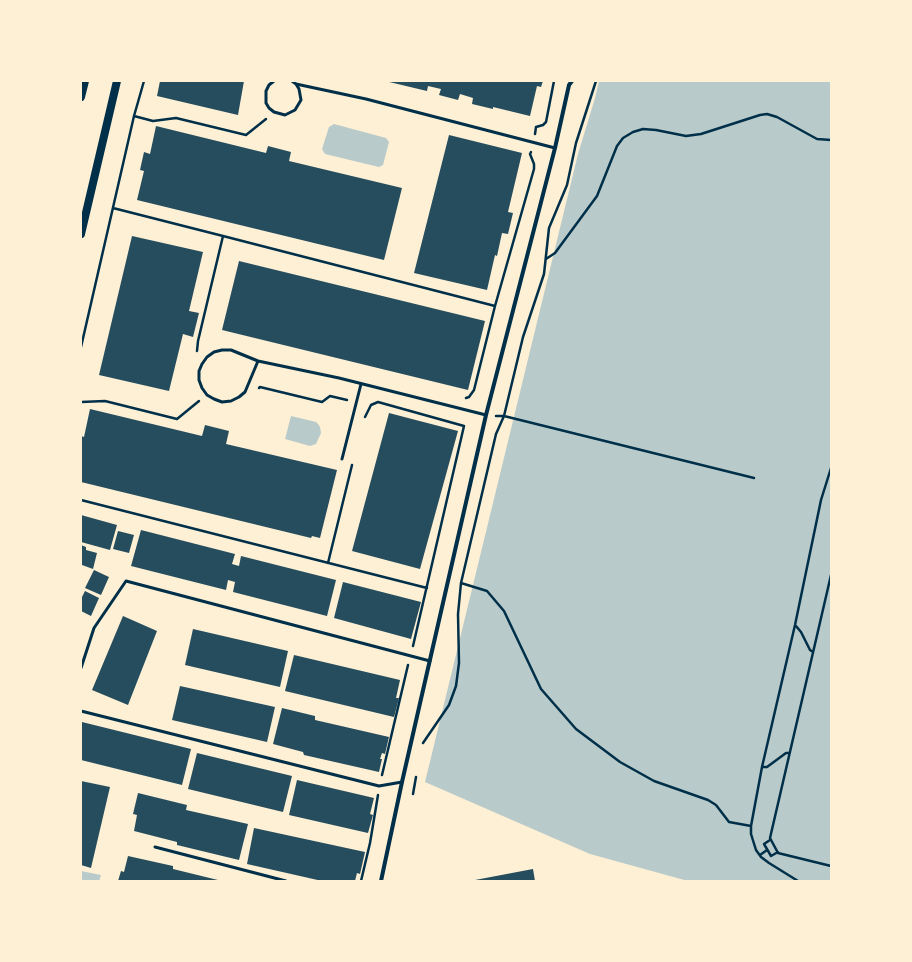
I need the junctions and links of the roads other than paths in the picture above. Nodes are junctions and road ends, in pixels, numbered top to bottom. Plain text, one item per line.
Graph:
1 (85, 81) edge
2 (117, 81) edge
3 (274, 81) edge
4 (292, 81) edge
5 (572, 81) edge
6 (568, 83) edge
7 (296, 84) junction
8 (81, 97) edge
9 (555, 148) junction
10 (81, 234) edge
11 (258, 361) junction
12 (361, 384) junction
13 (486, 415) junction
14 (342, 459) dead end
15 (430, 661) junction
16 (81, 668) edge
17 (81, 711) edge
18 (402, 782) junction
19 (155, 847) dead end
20 (286, 881) edge
21 (381, 881) edge

1 - 8 main road
2 - 10 main road
3 - 7 lane
4 - 7 lane
5 - 6 street
6 - 9 street
7 - 9 lane
9 - 13 street
11 - 11 lane
11 - 12 lane
12 - 13 lane
12 - 14 lane
13 - 15 street
15 - 16 lane
15 - 18 street
17 - 18 lane
18 - 21 street
19 - 20 lane

